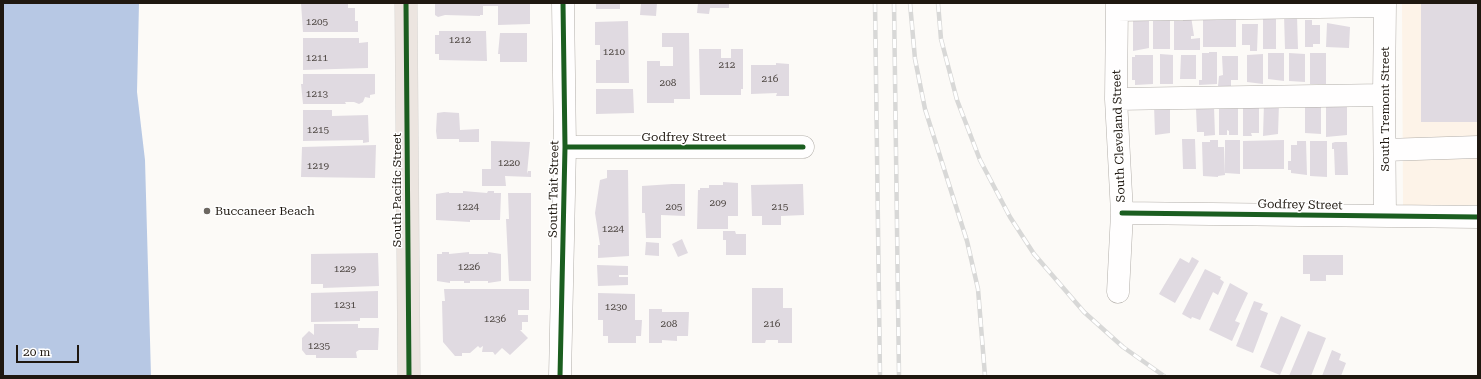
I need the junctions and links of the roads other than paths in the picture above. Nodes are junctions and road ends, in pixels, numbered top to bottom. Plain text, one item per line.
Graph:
1 (406, 3) edge
2 (563, 3) edge
3 (1385, 4) edge
4 (1117, 6) edge
5 (1384, 95) junction
6 (1116, 99) junction
7 (565, 146) junction
8 (803, 147) dead end
9 (1478, 147) edge
10 (1385, 150) junction
11 (1122, 213) junction
12 (1385, 216) junction
13 (1478, 217) edge
14 (1118, 292) dead end
15 (409, 376) edge
16 (560, 376) edge

1 - 15 main road, South Pacific Street
2 - 7 street, South Tait Street
3 - 4 street
3 - 5 street, South Tremont Street
4 - 6 street, South Cleveland Street
5 - 6 street
5 - 10 street, South Tremont Street
6 - 11 street, South Cleveland Street
7 - 8 street, Godfrey Street
7 - 16 street, South Tait Street
9 - 10 street
10 - 12 street, South Tremont Street
11 - 12 street, Godfrey Street
11 - 14 street, South Cleveland Street
12 - 13 street, Godfrey Street

